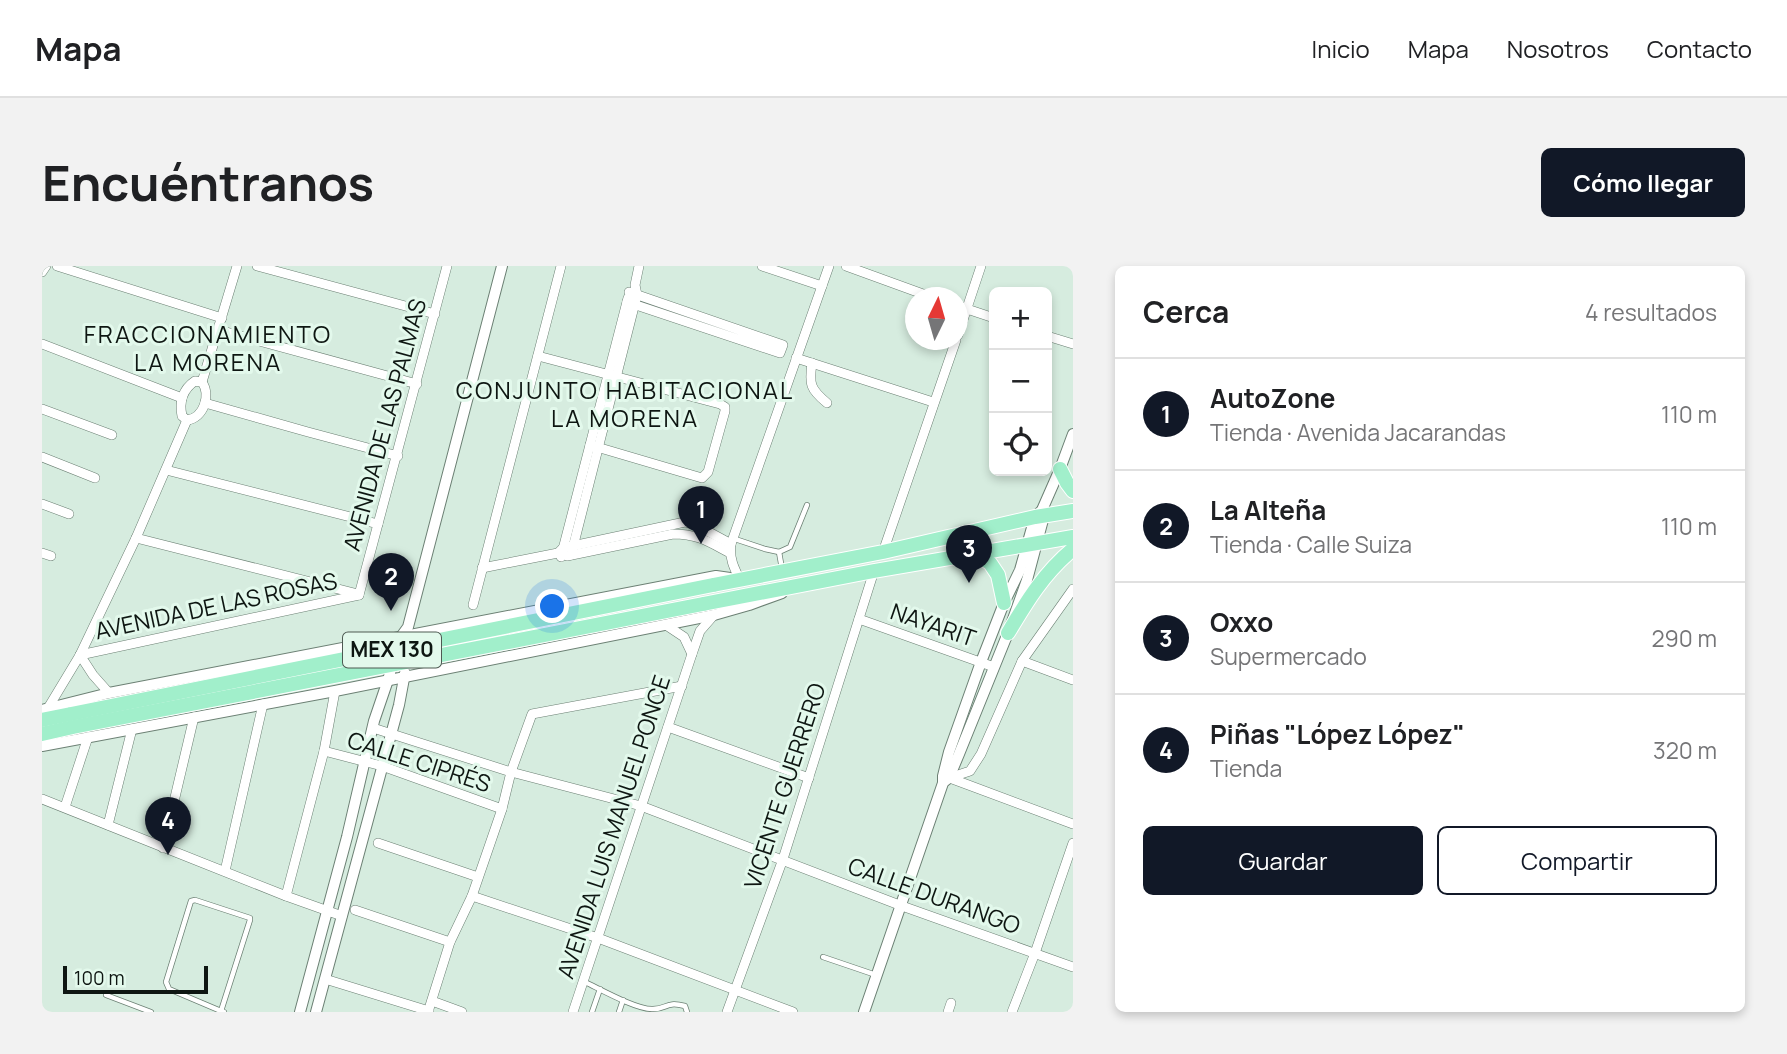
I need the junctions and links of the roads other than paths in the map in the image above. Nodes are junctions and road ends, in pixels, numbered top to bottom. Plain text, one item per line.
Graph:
1 (46, 266) edge
2 (57, 266) edge
3 (237, 266) edge
4 (257, 266) edge
5 (447, 266) edge
6 (502, 266) edge
7 (561, 266) edge
8 (639, 266) edge
9 (762, 266) edge
10 (829, 266) edge
11 (846, 266) edge
12 (981, 266) edge
13 (42, 272) edge
14 (822, 286) junction
15 (905, 287) edge
16 (968, 295) edge
17 (633, 296) junction
18 (968, 310) edge
19 (435, 314) junction
20 (989, 316) edge
21 (222, 318) junction
22 (219, 330) junction
23 (1052, 338) edge
24 (42, 344) edge
25 (1073, 344) edge
26 (952, 350) edge
27 (538, 356) junction
28 (796, 358) junction
29 (812, 363) junction
30 (612, 375) junction
31 (202, 382) junction
32 (417, 384) junction
33 (182, 398) junction
34 (933, 402) junction
35 (205, 403) junction
36 (827, 403) dead end
37 (42, 409) edge
38 (187, 420) junction
39 (1073, 434) edge
40 (112, 435) dead end
41 (594, 447) junction
42 (398, 456) junction
43 (42, 457) edge
44 (1060, 469) junction
45 (166, 470) junction
46 (95, 478) dead end
47 (1073, 491) edge
48 (42, 504) edge
49 (807, 505) dead end
50 (1073, 511) edge
51 (69, 514) dead end
52 (1040, 514) junction
53 (378, 524) junction
54 (1073, 537) edge
55 (136, 538) junction
56 (1032, 544) junction
57 (731, 545) junction
58 (1073, 549) edge
59 (565, 552) junction
60 (779, 552) junction
61 (883, 552) junction
62 (974, 554) junction
63 (482, 568) junction
64 (874, 571) junction
65 (782, 572) junction
66 (740, 580) junction
67 (798, 586) junction
68 (1073, 589) edge
69 (359, 594) junction
70 (1004, 603) junction
71 (472, 605) dead end
72 (714, 615) junction
73 (859, 619) junction
74 (666, 625) junction
75 (410, 631) junction
76 (1008, 633) junction
77 (400, 638) junction
78 (692, 654) junction
79 (80, 655) junction
80 (1022, 661) junction
81 (981, 662) junction
82 (994, 667) junction
83 (404, 678) junction
84 (388, 680) junction
85 (1073, 680) edge
86 (682, 686) junction
87 (335, 691) junction
88 (109, 693) junction
89 (263, 704) junction
90 (44, 713) edge
91 (194, 717) junction
92 (72, 721) junction
93 (668, 727) junction
94 (373, 728) junction
95 (132, 729) junction
96 (390, 733) junction
97 (42, 734) edge
98 (88, 737) junction
99 (42, 746) edge
100 (324, 751) junction
101 (365, 762) junction
102 (382, 766) junction
103 (511, 772) junction
104 (809, 778) junction
105 (945, 779) junction
106 (42, 799) edge
107 (641, 806) junction
108 (65, 807) junction
109 (502, 810) junction
110 (1073, 824) edge
111 (108, 825) junction
112 (378, 843) dead end
113 (1073, 843) edge
114 (163, 848) junction
115 (783, 859) junction
116 (225, 872) junction
117 (478, 877) junction
118 (286, 896) junction
119 (472, 896) junction
120 (902, 906) junction
121 (355, 910) dead end
122 (328, 911) junction
123 (342, 916) junction
124 (598, 938) junction
125 (450, 942) junction
126 (1035, 953) junction
127 (824, 957) dead end
128 (1073, 967) edge
129 (311, 974) junction
130 (877, 976) junction
131 (325, 979) junction
132 (583, 981) junction
133 (600, 989) junction
134 (735, 991) junction
135 (106, 995) dead end
136 (623, 1000) junction
137 (430, 1008) edge
138 (222, 1011) edge
139 (653, 1011) edge
140 (151, 1012) edge
141 (300, 1012) edge
142 (316, 1012) edge
143 (462, 1012) edge
144 (573, 1012) edge
145 (592, 1012) edge
146 (619, 1012) edge
147 (687, 1012) edge
148 (727, 1012) edge
149 (793, 1012) edge
150 (864, 1012) edge
151 (1012, 1012) edge

1 - 13 street
2 - 21 street
3 - 21 street
4 - 19 street
5 - 19 street, AVENIDA DE LAS PALMAS
6 - 75 street
7 - 27 street
8 - 17 street
9 - 14 street
10 - 14 street
11 - 15 street
12 - 16 street
14 - 28 street
17 - 17 street
17 - 30 street
18 - 20 street
19 - 32 street, AVENIDA DE LAS PALMAS
21 - 22 street
22 - 31 street
22 - 32 street
23 - 25 street
24 - 33 street
26 - 34 street
27 - 30 street
27 - 63 street
28 - 29 street
28 - 57 street
29 - 34 street
29 - 36 street
30 - 41 street
30 - 41 street
31 - 33 street
31 - 35 street
32 - 42 street, AVENIDA DE LAS PALMAS
33 - 38 street
34 - 61 street
35 - 38 street
35 - 42 street
37 - 40 street
38 - 45 street
39 - 44 street
41 - 59 street
42 - 53 street, AVENIDA DE LAS PALMAS
43 - 46 street
44 - 47 main road
44 - 52 street
45 - 53 street
45 - 55 street
48 - 51 street
49 - 60 lane
50 - 52 main road, MEX 130
52 - 56 street
52 - 61 main road, MEX 130
53 - 69 street, AVENIDA DE LAS PALMAS
54 - 56 main road, MEX 130
55 - 69 street
55 - 79 street
56 - 62 main road, MEX 130
56 - 70 street
56 - 76 street
57 - 59 street
57 - 60 lane
57 - 66 street
58 - 76 main road
59 - 63 street
60 - 65 lane
61 - 65 main road, MEX 130
62 - 64 main road, MEX 130
62 - 70 main road
63 - 71 street
64 - 67 main road, MEX 130
64 - 73 street, VICENTE GUERRERO
65 - 66 main road, MEX 130
66 - 75 street
66 - 92 main road, MEX 130, bridge
67 - 72 street
67 - 92 main road, MEX 130, bridge
68 - 80 street
69 - 79 street, AVENIDA DE LAS ROSAS
70 - 81 street
72 - 74 street
72 - 78 street, AVENIDA LUIS MANUEL PONCE
73 - 81 street, NAYARIT
73 - 104 street, VICENTE GUERRERO
74 - 78 street, AVENIDA LUIS MANUEL PONCE
74 - 83 street
75 - 77 street
75 - 83 street
76 - 82 street
77 - 84 street
77 - 88 street
78 - 86 street, AVENIDA LUIS MANUEL PONCE
79 - 88 street
79 - 90 street
80 - 85 street
80 - 105 street
81 - 82 street, NAYARIT
81 - 105 street
82 - 105 street
83 - 84 street
83 - 96 street
84 - 87 street
84 - 94 street
86 - 93 street, AVENIDA LUIS MANUEL PONCE
86 - 103 street
87 - 89 street
87 - 100 street
88 - 90 street
89 - 91 street
89 - 116 street
90 - 92 main road, MEX 130
91 - 95 street
91 - 114 street
92 - 97 main road, MEX 130
93 - 104 street
93 - 107 street, AVENIDA LUIS MANUEL PONCE
94 - 96 street, CALLE DURANGO
94 - 101 street
95 - 98 street
95 - 111 street
96 - 102 street
96 - 103 street, CALLE DURANGO
98 - 99 street
98 - 108 street
100 - 101 street, CALLE CIPRÉS
100 - 118 street
101 - 102 street, CALLE CIPRÉS
101 - 122 street
102 - 109 street, CALLE CIPRÉS
102 - 123 street
103 - 107 street, CALLE DURANGO
103 - 109 street
104 - 115 street, VICENTE GUERRERO
105 - 110 street
105 - 120 street
106 - 108 street
107 - 115 street, CALLE DURANGO
107 - 124 street, AVENIDA LUIS MANUEL PONCE
108 - 111 street
109 - 117 street
111 - 114 street
112 - 117 street
113 - 126 street
114 - 116 street
115 - 120 street, CALLE DURANGO
115 - 134 street, VICENTE GUERRERO
116 - 118 street
117 - 119 street
118 - 122 street
119 - 124 street
119 - 125 street
120 - 126 street, CALLE DURANGO
120 - 130 street
121 - 125 street
122 - 123 street
122 - 129 street
123 - 131 street
124 - 132 street, AVENIDA LUIS MANUEL PONCE
124 - 134 street
125 - 137 street
126 - 128 street, CALLE DURANGO
126 - 151 street
127 - 130 lane
129 - 131 street
129 - 141 street
130 - 150 street
131 - 137 street
131 - 142 street
132 - 133 lane
132 - 144 street, AVENIDA LUIS MANUEL PONCE
133 - 136 lane
133 - 145 lane
134 - 148 street, VICENTE GUERRERO
134 - 149 street
135 - 140 lane
136 - 139 lane
136 - 146 lane
137 - 143 street
138 - 138 lane
139 - 147 lane

